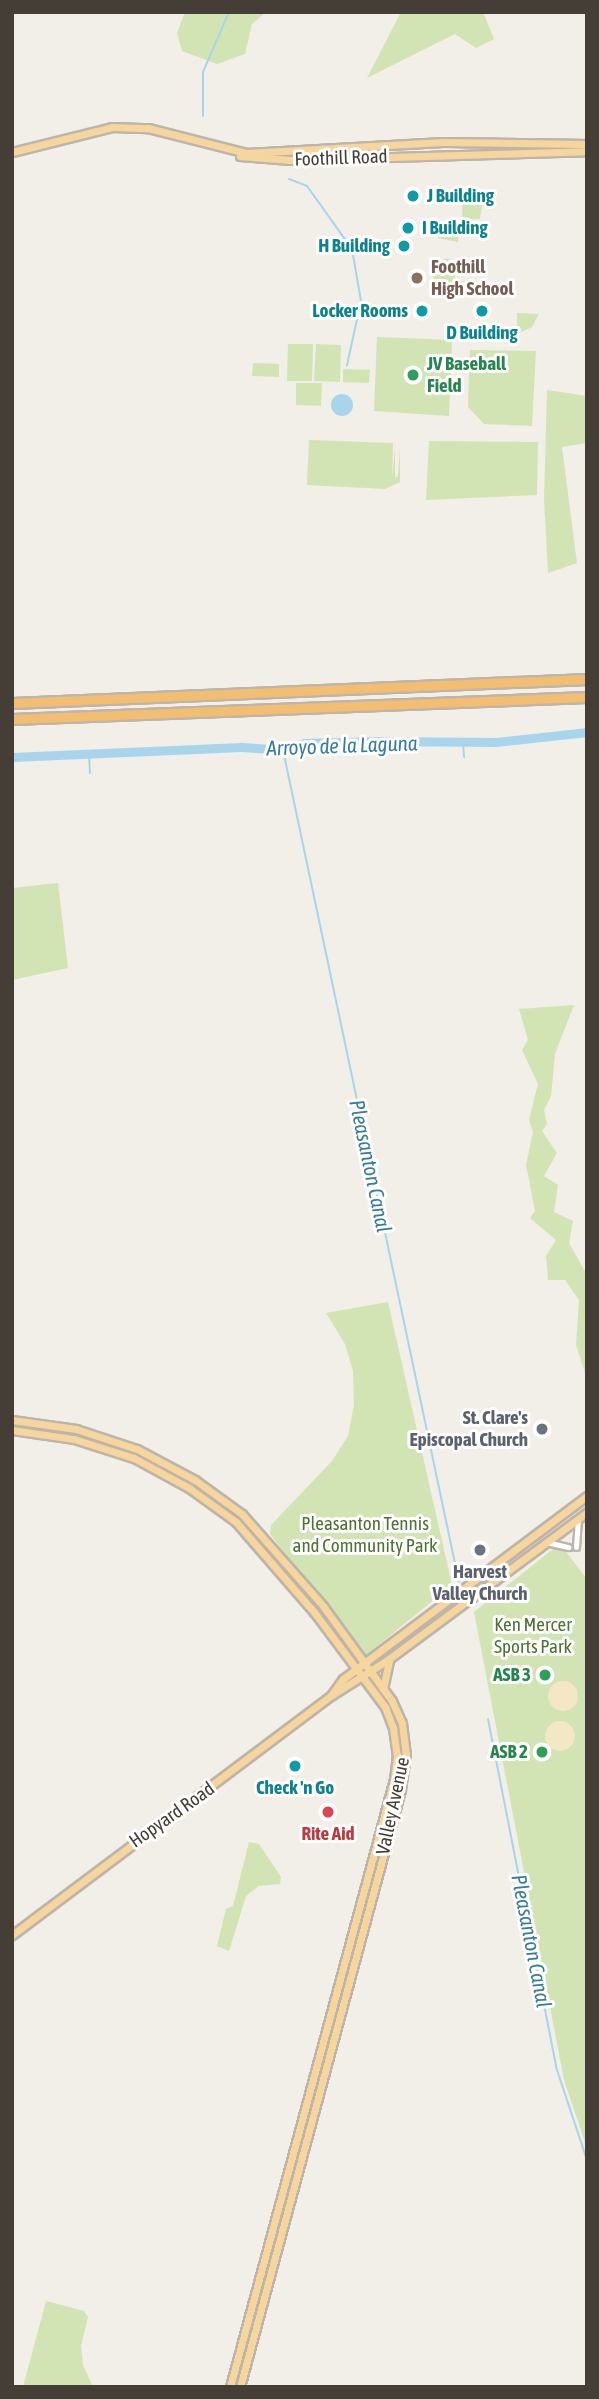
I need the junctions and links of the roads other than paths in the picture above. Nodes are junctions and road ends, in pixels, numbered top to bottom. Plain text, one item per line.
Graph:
1 (99, 129) junction
2 (587, 144) edge
3 (587, 151) edge
4 (12, 152) edge
5 (587, 679) edge
6 (587, 697) edge
7 (12, 703) edge
8 (12, 719) edge
9 (12, 1420) edge
10 (12, 1430) edge
11 (587, 1496) edge
12 (587, 1512) edge
13 (579, 1518) junction
14 (546, 1542) junction
15 (568, 1547) dead end
16 (576, 1547) dead end
17 (342, 1649) junction
18 (355, 1650) junction
19 (381, 1651) junction
20 (389, 1659) junction
21 (364, 1663) junction
22 (356, 1669) junction
23 (370, 1672) junction
24 (344, 1678) junction
25 (363, 1678) junction
26 (348, 1688) junction
27 (383, 1690) junction
28 (332, 1695) junction
29 (376, 1695) junction
30 (12, 1935) edge
31 (230, 2387) edge
32 (240, 2387) edge

1 - 2 main road, Foothill Road
1 - 3 main road, Foothill Road
1 - 4 main road, Foothill Road
5 - 7 highway
6 - 8 highway
9 - 18 main road, Valley Avenue
10 - 17 main road, Valley Avenue
11 - 19 main road, Hopyard Road
12 - 13 main road, Hopyard Road
13 - 14 main road, Hopyard Road
13 - 16 street
14 - 15 street
14 - 20 main road, Hopyard Road
17 - 22 main road, Valley Avenue
17 - 24 main road
18 - 19 main road
18 - 21 main road, Valley Avenue
19 - 21 main road, Hopyard Road
20 - 23 main road, Hopyard Road
20 - 27 main road
21 - 22 main road, Hopyard Road
21 - 23 main road, Valley Avenue
22 - 24 main road, Hopyard Road
22 - 25 main road, Valley Avenue
23 - 25 main road, Hopyard Road
23 - 27 main road, Valley Avenue
24 - 28 main road, Hopyard Road
25 - 26 main road, Hopyard Road
25 - 29 main road, Valley Avenue
26 - 28 main road, Hopyard Road
26 - 29 main road
27 - 32 main road, Valley Avenue
28 - 30 main road, Hopyard Road
29 - 31 main road, Valley Avenue

